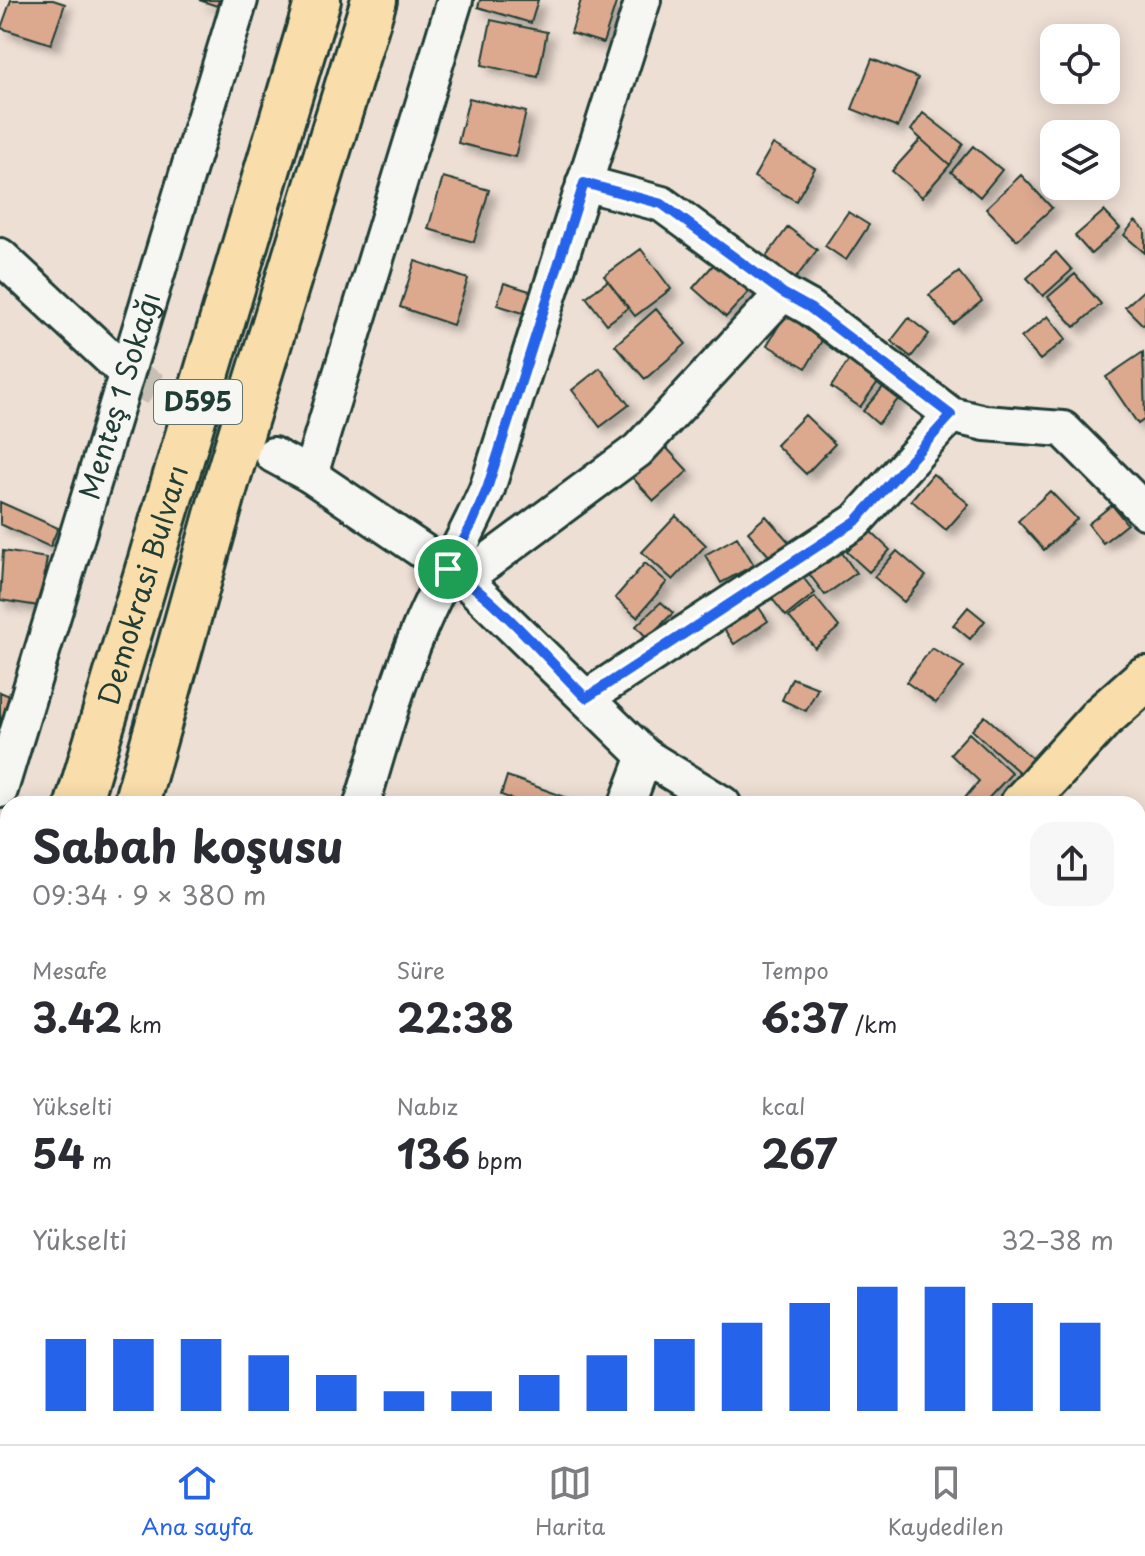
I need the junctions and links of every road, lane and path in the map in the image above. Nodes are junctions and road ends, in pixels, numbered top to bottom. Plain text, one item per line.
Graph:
1 (240, 0) edge
2 (318, 0) edge
3 (374, 0) edge
4 (455, 0) edge
5 (643, 0) edge
6 (584, 183) junction
7 (0, 256) edge
8 (783, 293) junction
9 (126, 373) junction
10 (951, 415) junction
11 (273, 455) tunnel mouth
12 (310, 475) junction
13 (1145, 511) edge
14 (456, 574) junction
15 (1145, 679) edge
16 (586, 698) junction
17 (645, 756) junction
18 (0, 790) edge
19 (80, 796) edge
20 (138, 796) edge
21 (364, 796) edge
22 (630, 796) edge
23 (710, 796) edge
24 (1030, 796) edge

1 - 9 street, Menteş 1 Sokağı
2 - 19 main road, Demokrasi Bulvarı / D595
3 - 20 main road, Demokrasi Bulvarı / D595
4 - 12 street
5 - 6 street
6 - 8 street
6 - 14 street
7 - 9 street
8 - 10 street
8 - 14 street
9 - 18 street, Menteş 1 Sokağı
10 - 13 street
10 - 16 street
11 - 12 street
12 - 14 street
14 - 16 street
14 - 21 street
15 - 24 main road
16 - 17 street
17 - 22 street
17 - 23 street

